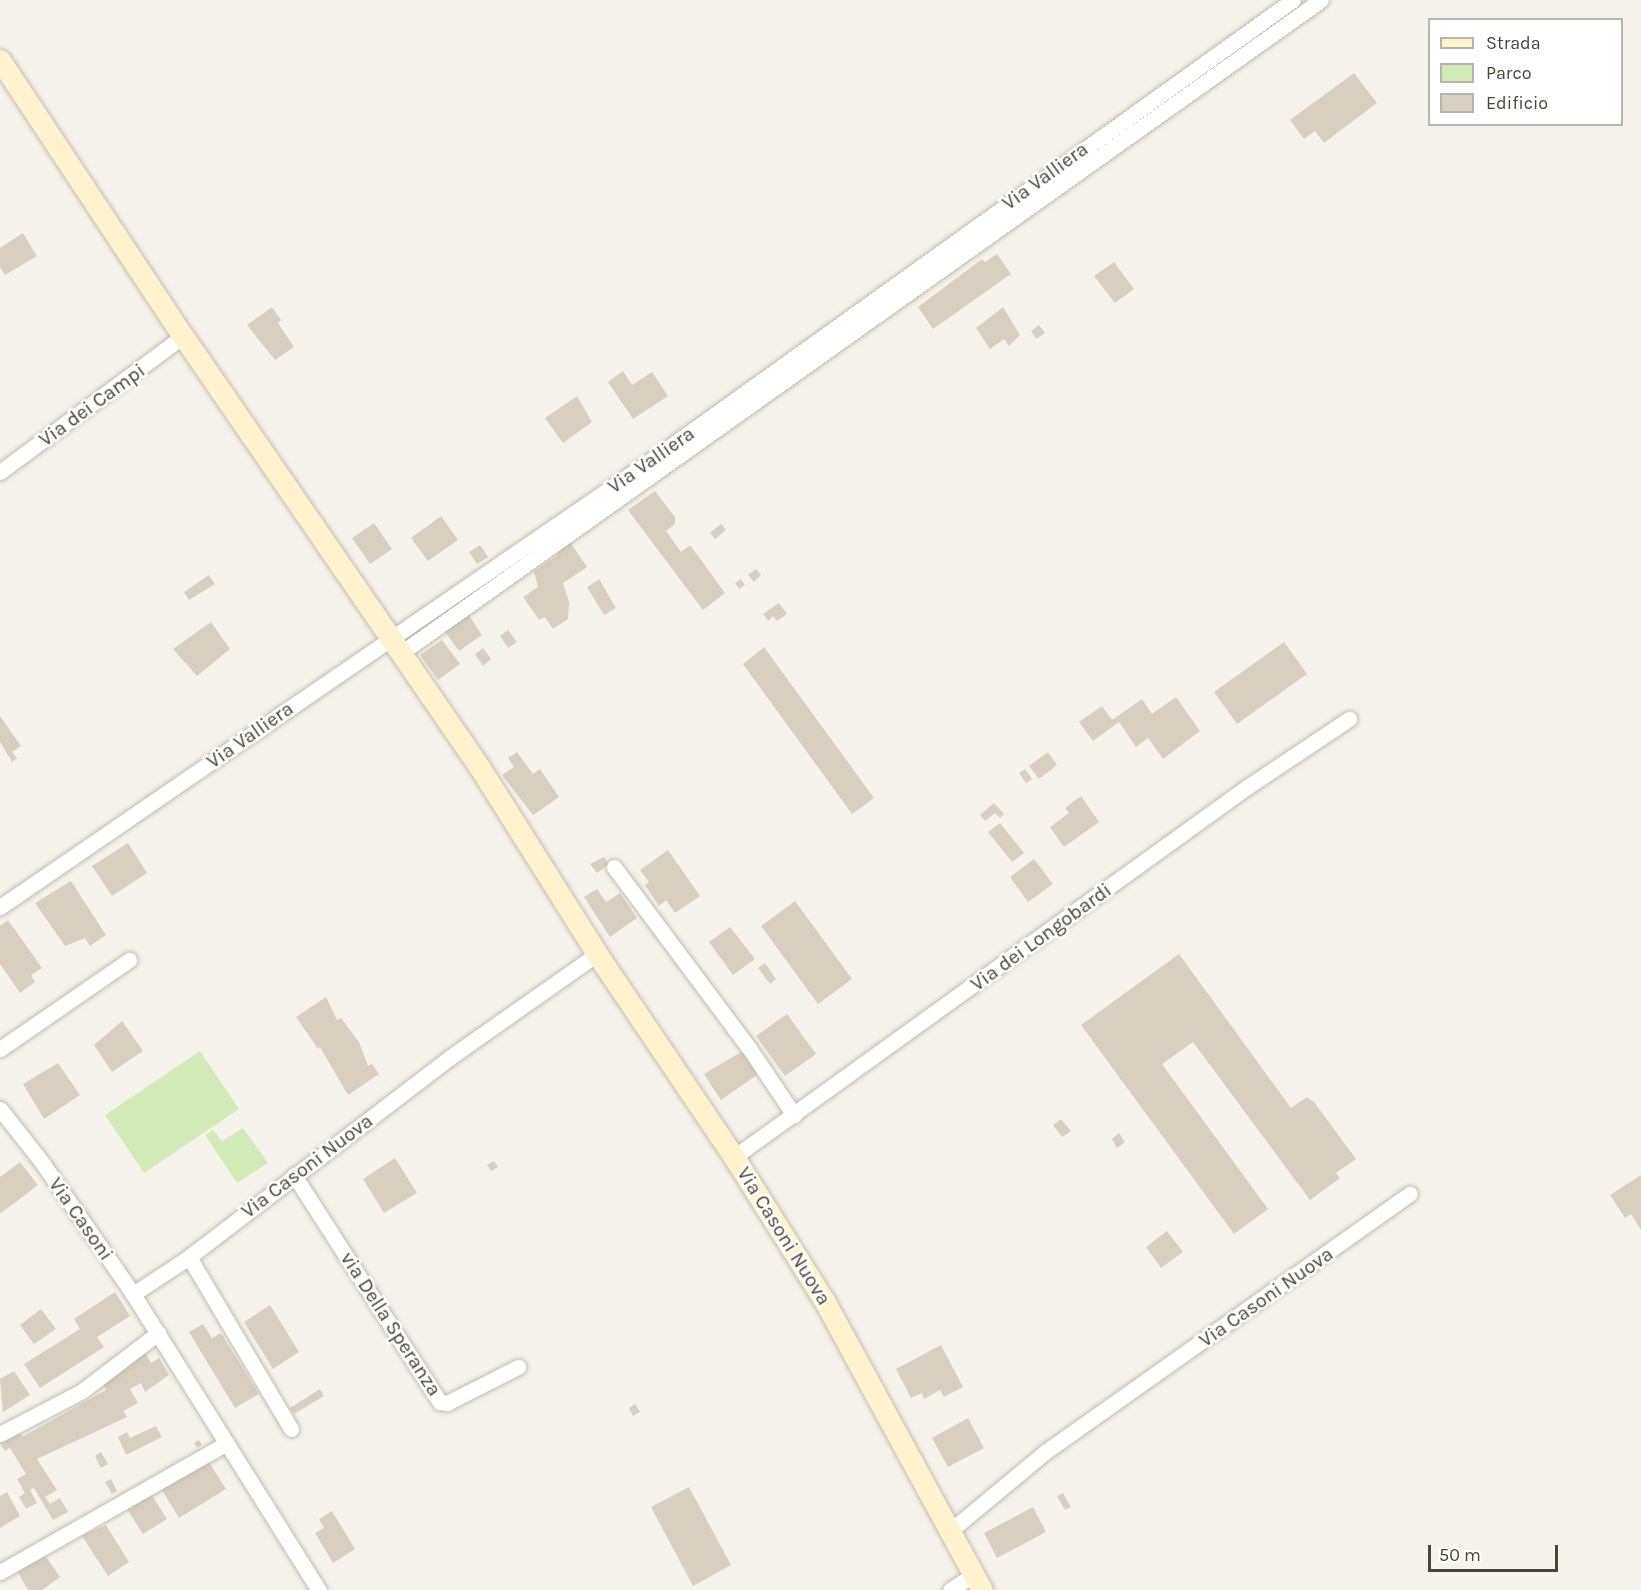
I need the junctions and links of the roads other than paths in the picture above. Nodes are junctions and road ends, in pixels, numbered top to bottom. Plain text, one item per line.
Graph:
1 (1293, 0) edge
2 (1321, 0) edge
3 (0, 60) edge
4 (183, 336) junction
5 (660, 463) junction
6 (0, 472) edge
7 (397, 646) junction
8 (1349, 719) dead end
9 (614, 867) dead end
10 (0, 907) edge
11 (597, 954) junction
12 (129, 960) dead end
13 (0, 1049) edge
14 (0, 1109) edge
15 (794, 1115) junction
16 (734, 1157) junction
17 (294, 1175) junction
18 (1410, 1194) dead end
19 (189, 1257) junction
20 (133, 1294) junction
21 (158, 1333) junction
22 (518, 1367) dead end
23 (291, 1429) dead end
24 (0, 1434) edge
25 (227, 1443) junction
26 (950, 1531) junction
27 (0, 1572) edge
28 (977, 1583) edge
29 (319, 1590) edge
30 (950, 1590) edge

1 - 5 street, Via Valliera
2 - 5 street, Via Valliera
3 - 4 main road, Via Casoni Nuova
4 - 6 street, Via dei Campi
4 - 7 main road, Via Casoni Nuova
5 - 7 street, Via Valliera
7 - 10 street, Via Valliera
7 - 11 main road, Via Casoni Nuova
8 - 15 street, Via dei Longobardi
9 - 15 street
11 - 16 main road, Via Casoni Nuova
11 - 17 street, Via Casoni Nuova
12 - 13 street
14 - 20 street, Via Casoni
15 - 16 street, Via dei Longobardi
16 - 26 main road, Via Casoni Nuova
17 - 19 street, Via Casoni Nuova
17 - 22 street, via Della Speranza
18 - 26 street, Via Casoni Nuova
19 - 20 street, Via Casoni Nuova
19 - 23 street
20 - 21 street, Via Casoni
21 - 24 street
21 - 25 street, Via Casoni
25 - 27 street
25 - 29 street, Via Casoni
26 - 28 main road, Via Casoni Nuova
28 - 30 street

